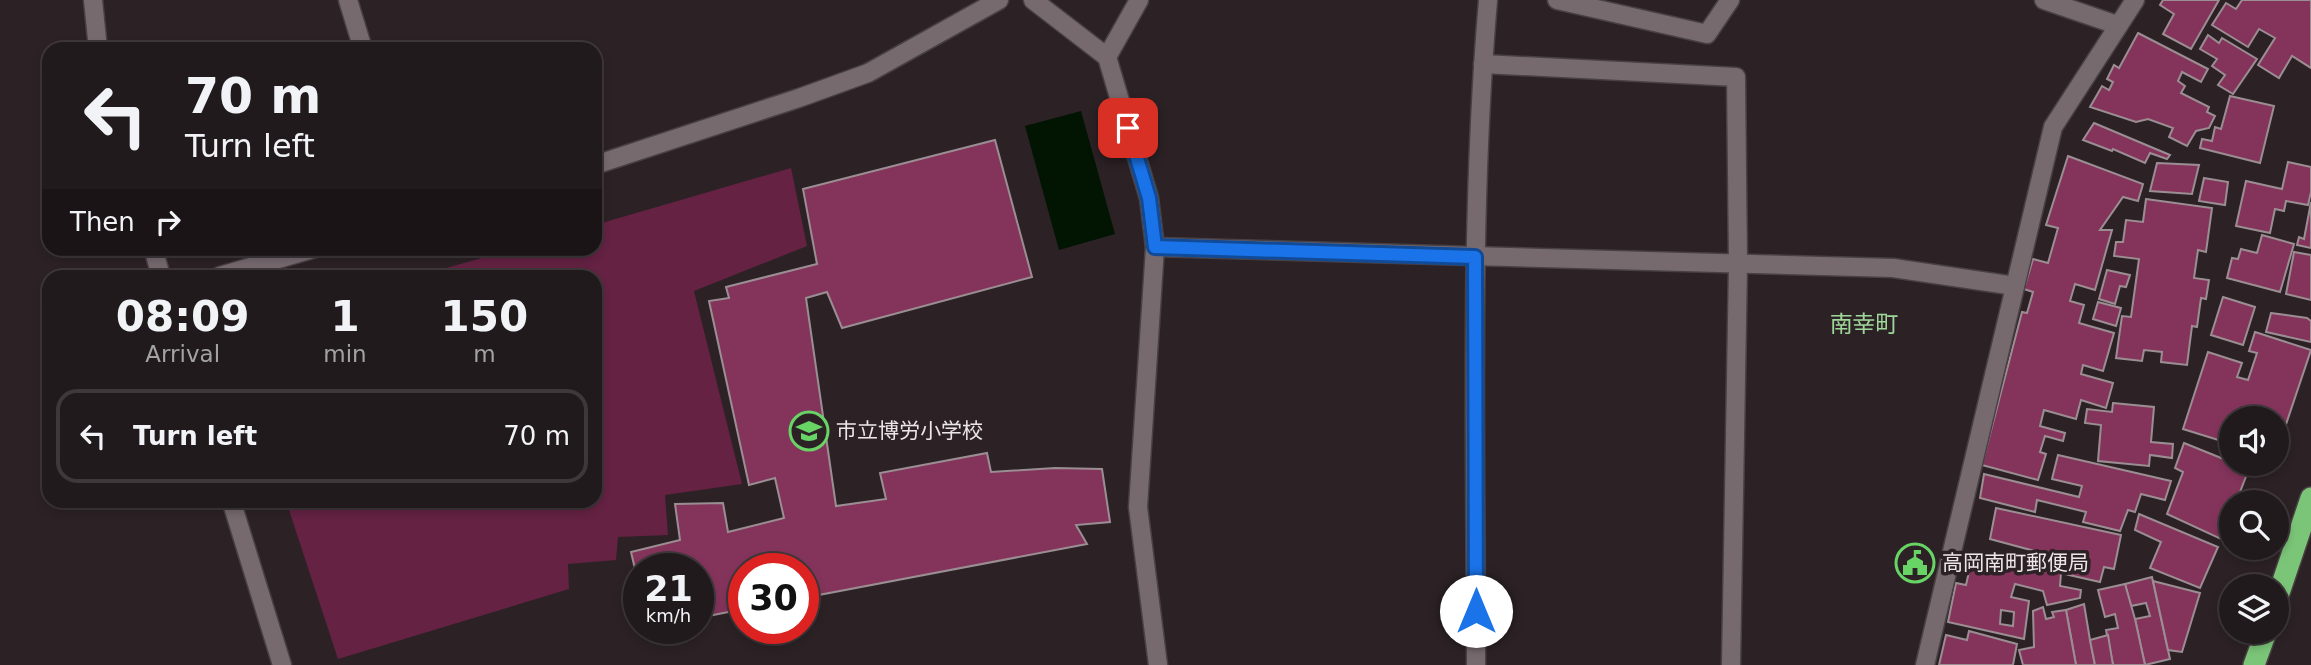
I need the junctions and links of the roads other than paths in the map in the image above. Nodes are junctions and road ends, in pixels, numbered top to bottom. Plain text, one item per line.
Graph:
1 (93, 0) edge
2 (348, 0) edge
3 (999, 0) edge
4 (1032, 0) edge
5 (1139, 0) edge
6 (1488, 0) edge
7 (1557, 0) edge
8 (1730, 0) edge
9 (2043, 0) edge
10 (2135, 0) edge
11 (2117, 25) junction
12 (97, 42) edge
13 (361, 42) edge
14 (1107, 57) junction
15 (1483, 64) junction
16 (602, 162) edge
17 (1155, 247) junction
18 (289, 256) edge
19 (1475, 257) junction
20 (1738, 264) junction
21 (241, 270) edge
22 (2015, 286) junction
23 (2311, 498) edge
24 (234, 508) edge
25 (2286, 574) edge
26 (2262, 644) edge
27 (282, 665) edge
28 (1158, 665) edge
29 (1476, 665) edge
30 (1731, 665) edge
31 (1925, 665) edge
32 (2254, 665) edge

1 - 12 street
2 - 13 street
3 - 16 street
4 - 14 street
5 - 14 street
6 - 15 street
7 - 8 street
9 - 11 street
10 - 11 street
11 - 22 street
14 - 17 street
15 - 19 street
15 - 20 street
17 - 19 street
17 - 28 street
18 - 21 street
19 - 20 street
19 - 29 street
20 - 22 street
20 - 30 street
22 - 31 street
23 - 25 highway
24 - 27 street
26 - 32 highway

